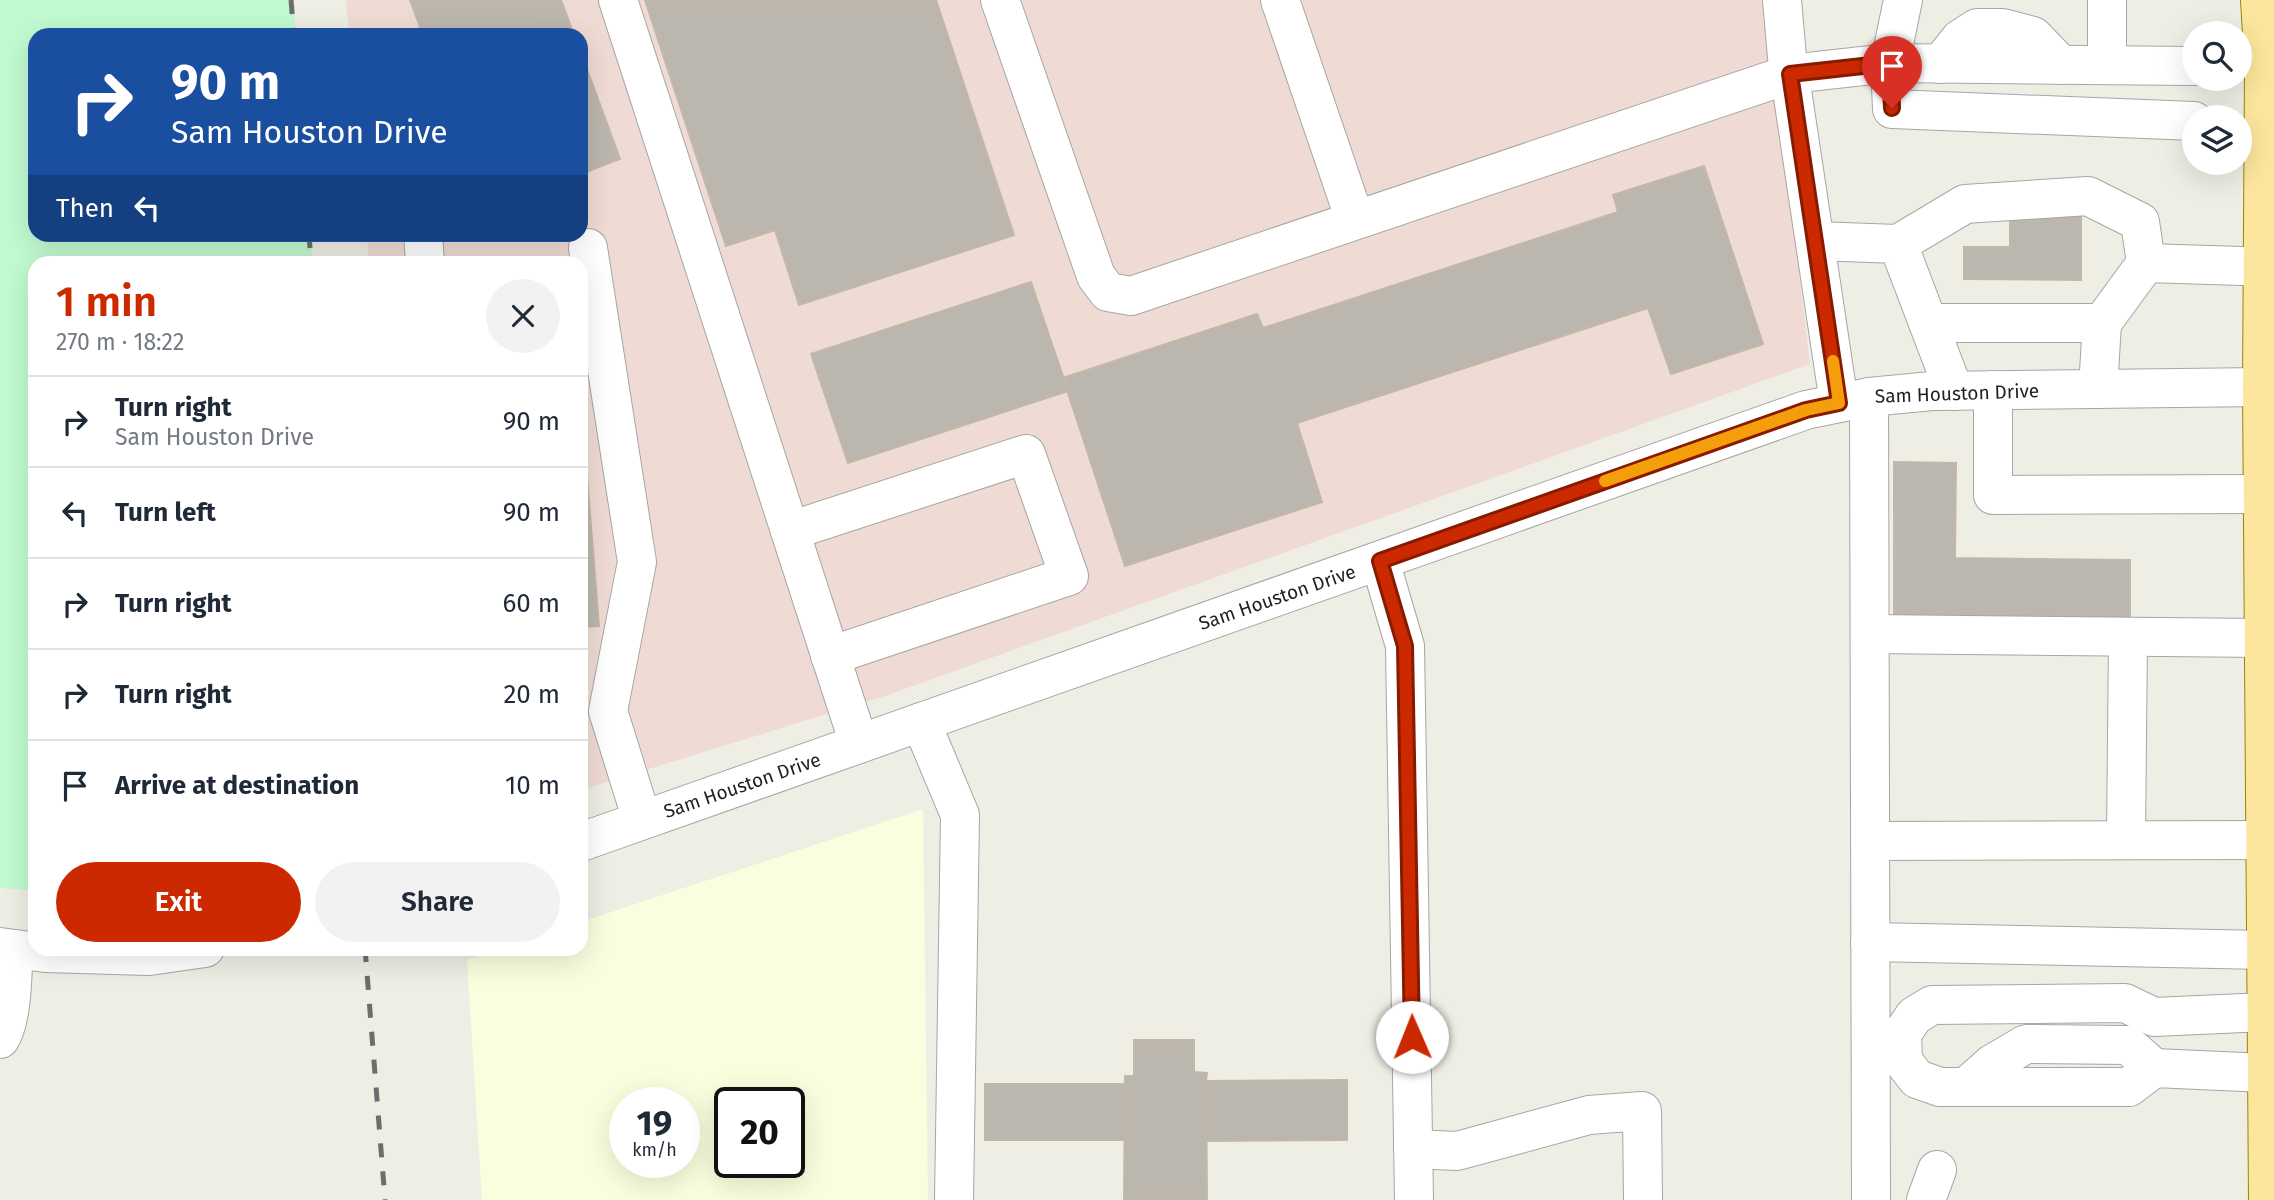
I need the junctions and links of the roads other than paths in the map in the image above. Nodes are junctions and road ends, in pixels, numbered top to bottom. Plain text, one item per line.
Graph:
1 (618, 0) edge
2 (1000, 0) edge
3 (1280, 0) edge
4 (1782, 0) edge
5 (1903, 0) edge
6 (2107, 0) edge
7 (2265, 4) edge
8 (1890, 63) junction
9 (2107, 65) junction
10 (2182, 66) edge
11 (2259, 67) edge
12 (1790, 74) junction
13 (2182, 120) edge
14 (2252, 123) edge
15 (2269, 170) edge
16 (1355, 220) junction
17 (1815, 241) junction
18 (1898, 244) junction
19 (588, 247) dead end
20 (2146, 263) junction
21 (2269, 267) edge
22 (1928, 323) junction
23 (2102, 323) junction
24 (2268, 385) edge
25 (2098, 389) junction
26 (1993, 390) junction
27 (1954, 391) junction
28 (1854, 400) junction
29 (2263, 494) junction
30 (790, 531) junction
31 (2269, 544) edge
32 (1380, 561) junction
33 (1870, 635) junction
34 (2128, 637) junction
35 (2263, 638) junction
36 (830, 656) junction
37 (2269, 682) edge
38 (594, 713) edge
39 (921, 722) junction
40 (859, 744) junction
41 (2269, 781) edge
42 (642, 820) junction
43 (588, 839) edge
44 (2126, 840) junction
45 (2265, 840) junction
46 (1870, 841) junction
47 (1870, 942) junction
48 (7, 948) edge
49 (2265, 950) junction
50 (28, 951) edge
51 (2266, 1012) junction
52 (2154, 1017) junction
53 (0, 1040) edge
54 (2154, 1069) junction
55 (2266, 1073) junction
56 (1413, 1149) junction
57 (954, 1200) edge
58 (1414, 1200) edge
59 (1643, 1200) edge
60 (1871, 1200) edge
61 (2268, 1200) edge

1 - 30 street
2 - 16 street
3 - 16 street
4 - 12 street
5 - 8 street
6 - 9 street
7 - 11 main road
8 - 9 street
8 - 12 street
8 - 13 street
9 - 10 street
11 - 14 main road
12 - 16 street
12 - 17 street
14 - 15 main road
15 - 21 main road
17 - 18 street
17 - 28 street
18 - 20 street
18 - 22 street
19 - 38 street
20 - 21 street
20 - 23 street
21 - 24 main road
22 - 23 street
22 - 27 street
23 - 25 street
24 - 25 street, Sam Houston Drive
24 - 29 main road
25 - 26 street, Sam Houston Drive
26 - 27 street, Sam Houston Drive
26 - 29 street
27 - 28 street, Sam Houston Drive
28 - 32 street, Sam Houston Drive
28 - 33 street
29 - 31 main road
30 - 36 street
30 - 36 street
31 - 35 main road
32 - 39 street, Sam Houston Drive
32 - 56 street
33 - 34 street
33 - 46 street
34 - 35 street
34 - 44 street
35 - 37 main road
36 - 40 street
37 - 41 main road
38 - 42 street
39 - 40 street, Sam Houston Drive
39 - 57 street
40 - 42 street, Sam Houston Drive
41 - 45 main road
42 - 43 street, Sam Houston Drive
44 - 45 street
44 - 46 street
45 - 49 main road
46 - 47 street
47 - 49 street
47 - 60 street
48 - 50 street
48 - 53 street
49 - 51 main road
51 - 52 street
51 - 55 main road
52 - 54 street
52 - 54 street
54 - 55 street
55 - 61 main road
56 - 58 street
56 - 59 street

